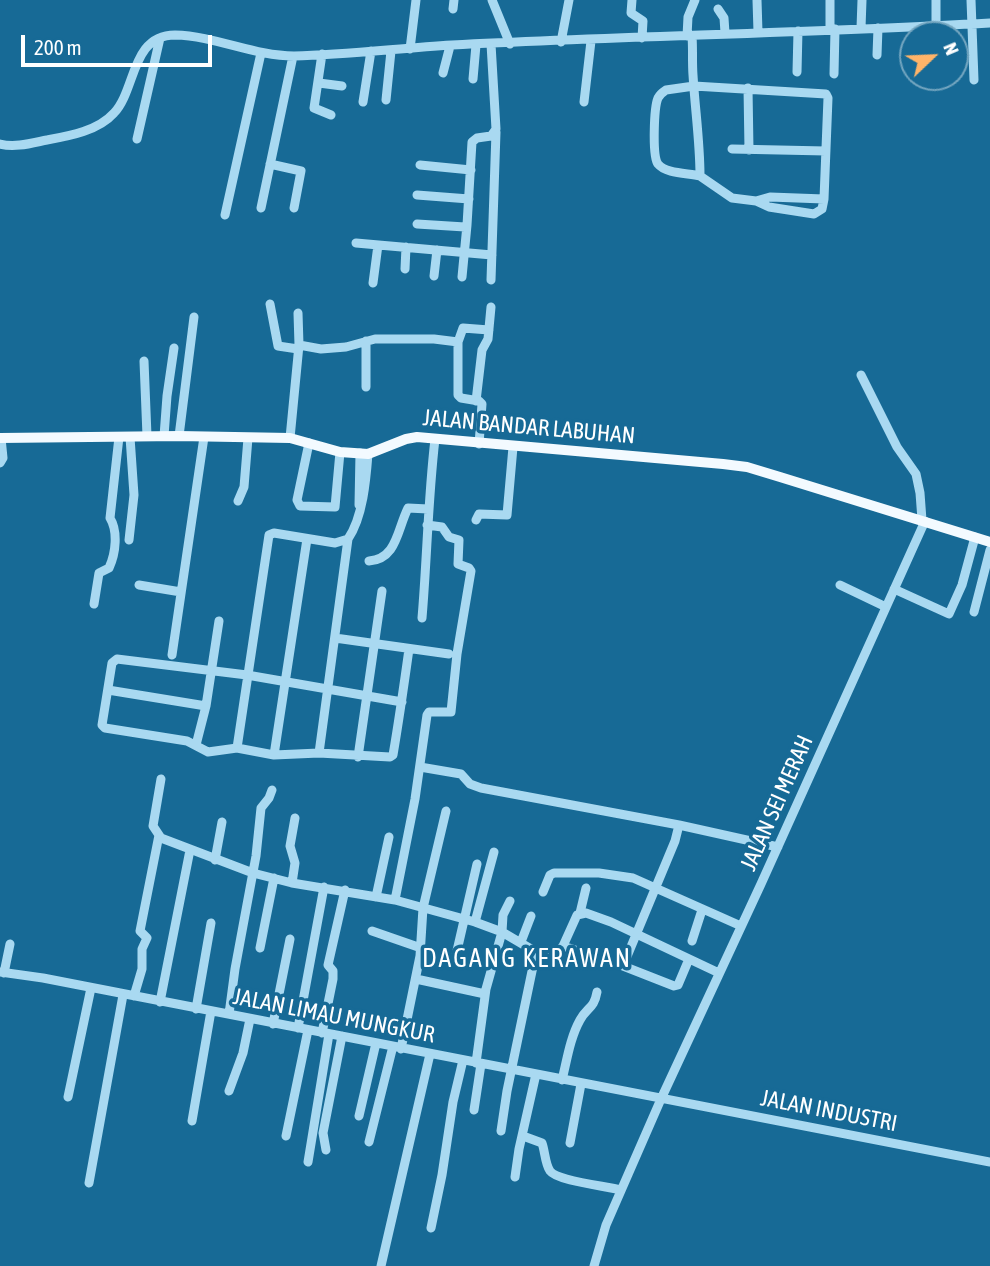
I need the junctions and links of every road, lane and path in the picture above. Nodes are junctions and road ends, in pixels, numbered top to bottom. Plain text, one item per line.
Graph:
1 (416, 0) edge
2 (492, 0) edge
3 (569, 0) edge
4 (632, 0) edge
5 (695, 0) edge
6 (757, 0) edge
7 (830, 0) edge
8 (862, 0) edge
9 (936, 0) edge
10 (971, 0) edge
11 (718, 9) dead end
12 (936, 21) edge
13 (990, 23) edge
14 (969, 24) edge
15 (972, 24) junction
16 (861, 28) junction
17 (878, 28) junction
18 (832, 29) junction
19 (899, 29) edge
20 (798, 31) junction
21 (758, 32) junction
22 (725, 33) junction
23 (689, 36) junction
24 (160, 38) junction
25 (642, 38) junction
26 (591, 41) junction
27 (561, 42) junction
28 (491, 44) junction
29 (510, 44) junction
30 (476, 45) junction
31 (450, 46) junction
32 (410, 49) junction
33 (371, 51) junction
34 (391, 51) junction
35 (261, 52) junction
36 (322, 54) junction
37 (877, 55) dead end
38 (293, 56) junction
39 (797, 72) dead end
40 (443, 73) dead end
41 (834, 74) dead end
42 (473, 79) dead end
43 (974, 80) dead end
44 (319, 83) junction
45 (342, 86) dead end
46 (694, 86) junction
47 (748, 88) junction
48 (386, 100) dead end
49 (584, 102) dead end
50 (363, 103) dead end
51 (331, 115) dead end
52 (496, 132) junction
53 (137, 139) dead end
54 (0, 144) edge
55 (732, 149) dead end
56 (749, 150) junction
57 (827, 150) junction
58 (270, 164) junction
59 (420, 165) dead end
60 (471, 170) junction
61 (700, 176) junction
62 (417, 195) dead end
63 (469, 199) junction
64 (824, 199) junction
65 (755, 201) junction
66 (261, 208) dead end
67 (294, 208) dead end
68 (225, 215) dead end
69 (417, 223) dead end
70 (467, 225) junction
71 (356, 243) dead end
72 (378, 245) junction
73 (406, 247) junction
74 (438, 250) junction
75 (464, 253) junction
76 (492, 255) junction
77 (405, 269) dead end
78 (434, 276) dead end
79 (463, 276) dead end
80 (491, 280) dead end
81 (373, 283) dead end
82 (270, 304) dead end
83 (491, 307) dead end
84 (298, 313) dead end
85 (194, 317) dead end
86 (489, 330) junction
87 (366, 341) junction
88 (458, 342) junction
89 (299, 347) junction
90 (174, 348) dead end
91 (144, 361) dead end
92 (861, 375) dead end
93 (366, 387) dead end
94 (476, 401) junction
95 (147, 436) junction
96 (164, 436) junction
97 (178, 436) junction
98 (125, 437) junction
99 (1, 438) edge
100 (204, 438) junction
101 (248, 438) junction
102 (290, 438) junction
103 (435, 439) junction
104 (309, 443) junction
105 (479, 444) junction
106 (513, 447) junction
107 (340, 452) junction
108 (364, 454) junction
109 (0, 463) edge
110 (239, 501) dead end
111 (428, 509) junction
112 (476, 520) dead end
113 (923, 520) junction
114 (427, 525) junction
115 (307, 539) junction
116 (348, 539) junction
117 (129, 540) dead end
118 (986, 540) edge
119 (369, 561) dead end
120 (139, 584) dead end
121 (840, 585) dead end
122 (894, 589) junction
123 (382, 591) dead end
124 (181, 592) junction
125 (94, 604) dead end
126 (886, 607) junction
127 (974, 612) dead end
128 (422, 618) dead end
129 (219, 621) dead end
130 (335, 638) junction
131 (373, 643) junction
132 (409, 649) junction
133 (449, 654) dead end
134 (172, 655) dead end
135 (212, 670) junction
136 (247, 675) junction
137 (286, 681) junction
138 (108, 690) junction
139 (328, 690) junction
140 (366, 696) junction
141 (402, 702) junction
142 (205, 706) junction
143 (196, 745) junction
144 (237, 748) junction
145 (319, 753) junction
146 (274, 755) junction
147 (358, 757) junction
148 (420, 767) junction
149 (161, 779) dead end
150 (272, 790) dead end
151 (446, 811) dead end
152 (295, 818) dead end
153 (222, 822) dead end
154 (679, 825) junction
155 (159, 835) junction
156 (389, 837) dead end
157 (778, 847) junction
158 (190, 850) junction
159 (494, 852) dead end
160 (215, 860) junction
161 (477, 864) dead end
162 (253, 873) junction
163 (274, 878) junction
164 (292, 883) junction
165 (324, 887) junction
166 (656, 887) junction
167 (586, 888) dead end
168 (345, 890) junction
169 (542, 892) dead end
170 (376, 897) junction
171 (395, 900) junction
172 (510, 901) dead end
173 (423, 908) junction
174 (702, 910) junction
175 (580, 913) junction
176 (531, 916) dead end
177 (470, 921) junction
178 (211, 923) dead end
179 (741, 926) junction
180 (372, 931) dead end
181 (502, 932) junction
182 (635, 934) junction
183 (290, 939) dead end
184 (692, 941) dead end
185 (521, 943) junction
186 (10, 944) dead end
187 (563, 946) junction
188 (260, 948) dead end
189 (421, 948) junction
190 (536, 952) junction
191 (456, 955) dead end
192 (689, 959) junction
193 (623, 966) junction
194 (2, 972) edge
195 (719, 973) junction
196 (416, 979) junction
197 (91, 988) junction
198 (597, 992) dead end
199 (485, 994) junction
200 (123, 995) junction
201 (134, 996) junction
202 (160, 1002) junction
203 (196, 1009) junction
204 (211, 1012) junction
205 (229, 1014) junction
206 (250, 1019) junction
207 (273, 1024) junction
208 (298, 1028) junction
209 (308, 1030) junction
210 (325, 1033) junction
211 (342, 1037) junction
212 (376, 1043) junction
213 (397, 1048) junction
214 (430, 1054) junction
215 (463, 1060) junction
216 (479, 1063) junction
217 (513, 1069) junction
218 (536, 1074) junction
219 (562, 1080) junction
220 (581, 1084) junction
221 (229, 1091) dead end
222 (68, 1097) dead end
223 (661, 1099) junction
224 (474, 1110) dead end
225 (359, 1116) dead end
226 (192, 1121) dead end
227 (501, 1131) dead end
228 (286, 1136) dead end
229 (523, 1136) junction
230 (369, 1142) dead end
231 (570, 1143) dead end
232 (326, 1150) dead end
233 (308, 1162) dead end
234 (990, 1162) edge
235 (515, 1177) dead end
236 (89, 1183) dead end
237 (621, 1190) junction
238 (431, 1228) dead end
239 (381, 1266) edge
240 (594, 1266) edge

1 - 32 street
2 - 29 street
3 - 27 street
4 - 25 street
5 - 23 street
6 - 21 street
7 - 18 street
8 - 16 street
9 - 12 street
10 - 15 street
11 - 22 street
13 - 15 street
14 - 15 street
15 - 43 street
16 - 17 street
16 - 18 street
17 - 19 street
17 - 37 street
18 - 20 street
18 - 41 street
20 - 21 street
20 - 39 street
21 - 22 street
22 - 23 street
23 - 25 street
23 - 46 street
24 - 35 street
24 - 53 street
24 - 54 street
25 - 26 street
26 - 27 street
26 - 49 street
27 - 29 street
28 - 29 street
28 - 30 street
28 - 52 street
30 - 31 street
30 - 42 street
31 - 32 street
31 - 40 street
32 - 34 street
33 - 34 street
33 - 36 street
33 - 50 street
34 - 48 street
35 - 38 street
35 - 68 street
36 - 38 street
36 - 44 street
38 - 58 street
44 - 45 street
44 - 51 street
46 - 47 street
46 - 61 street
46 - 61 street
47 - 56 street
47 - 57 street
52 - 60 street
52 - 76 street
55 - 56 street
56 - 57 street
57 - 64 street
58 - 66 street
58 - 67 street
59 - 60 street
60 - 63 street
61 - 65 street
62 - 63 street
63 - 70 street
64 - 65 street
64 - 65 street
69 - 70 street
70 - 75 street
71 - 72 street
72 - 73 street
72 - 81 street
73 - 74 street
73 - 77 street
74 - 75 street
74 - 78 street
75 - 76 street
75 - 79 street
76 - 80 street
82 - 89 street
83 - 86 street
84 - 89 street
85 - 97 street
86 - 88 street
86 - 94 street
87 - 88 street
87 - 89 street
87 - 93 street
88 - 94 street
89 - 102 street
90 - 96 street
91 - 95 street
92 - 113 street
94 - 105 street
95 - 96 main road, JALAN BANDAR LABUHAN
95 - 98 main road, JALAN BANDAR LABUHAN
96 - 97 main road, JALAN BANDAR LABUHAN
97 - 100 main road, JALAN BANDAR LABUHAN
98 - 99 main road, JALAN BANDAR LABUHAN
98 - 117 street
98 - 125 street
99 - 109 street
100 - 101 main road, JALAN BANDAR LABUHAN
100 - 124 street
101 - 102 main road, JALAN BANDAR LABUHAN
101 - 110 street
102 - 104 main road, JALAN BANDAR LABUHAN
103 - 105 main road, JALAN BANDAR LABUHAN
103 - 108 main road, JALAN BANDAR LABUHAN
103 - 111 street
104 - 107 main road, JALAN BANDAR LABUHAN
104 - 107 street
105 - 106 main road, JALAN BANDAR LABUHAN
106 - 112 street
106 - 113 main road, JALAN BANDAR LABUHAN
107 - 108 main road, JALAN BANDAR LABUHAN
108 - 116 street
111 - 114 street
111 - 119 street
113 - 118 main road, JALAN BANDAR LABUHAN
113 - 122 street, JALAN SEI MERAH
114 - 128 street
114 - 148 street
115 - 116 street
115 - 136 street
115 - 137 street
116 - 130 street
118 - 122 street
118 - 127 street
120 - 124 street
121 - 126 street
122 - 126 street, JALAN SEI MERAH
123 - 131 street
124 - 134 street
126 - 157 street, JALAN SEI MERAH
129 - 135 street
130 - 131 street
130 - 139 street
131 - 132 street
131 - 140 street
132 - 133 street
132 - 141 street
135 - 136 street
135 - 138 street
135 - 142 street
136 - 137 street
136 - 144 street
137 - 139 street
137 - 146 street
138 - 142 street
138 - 143 street
139 - 140 street
139 - 145 street
140 - 141 street
140 - 147 street
141 - 147 street
142 - 143 street
143 - 144 street
144 - 146 street
145 - 146 street
145 - 147 street
148 - 154 street
148 - 171 street
149 - 155 street
150 - 162 street
151 - 173 street
152 - 164 street
153 - 160 street
154 - 157 street
154 - 166 street
155 - 158 street
155 - 201 street
156 - 170 street
157 - 179 street, JALAN SEI MERAH
158 - 160 street
158 - 202 street
159 - 177 street
160 - 162 street
161 - 177 street
162 - 163 street
162 - 205 street
163 - 164 street
163 - 188 street
164 - 165 street
165 - 168 street
165 - 208 street
166 - 169 street
166 - 174 street
166 - 182 street
167 - 175 street
168 - 170 street
168 - 210 street
170 - 171 street
171 - 173 street
172 - 181 street
173 - 177 street
173 - 189 street
174 - 179 street
174 - 184 street
175 - 182 street
175 - 187 street
176 - 185 street
177 - 181 street
177 - 191 street
178 - 203 street
179 - 195 street, JALAN SEI MERAH
180 - 189 street
181 - 185 street
181 - 199 street
182 - 192 street
182 - 193 street
183 - 207 street
185 - 190 street
186 - 194 street
187 - 190 street
187 - 193 street
189 - 196 street
190 - 217 street
192 - 193 street
192 - 195 street
194 - 197 street, JALAN LIMAU MUNGKUR
195 - 223 street, JALAN SEI MERAH
196 - 199 street
196 - 213 street
197 - 200 street, JALAN LIMAU MUNGKUR
197 - 222 street
198 - 219 street
199 - 216 street
200 - 201 street, JALAN LIMAU MUNGKUR
200 - 236 street
201 - 202 street, JALAN LIMAU MUNGKUR
202 - 203 street, JALAN LIMAU MUNGKUR
203 - 204 street, JALAN LIMAU MUNGKUR
204 - 205 street, JALAN LIMAU MUNGKUR
204 - 226 street
205 - 206 street, JALAN LIMAU MUNGKUR
206 - 207 street, JALAN LIMAU MUNGKUR
206 - 221 street
207 - 208 street, JALAN LIMAU MUNGKUR
208 - 209 street, JALAN LIMAU MUNGKUR
209 - 210 street, JALAN LIMAU MUNGKUR
209 - 228 street
210 - 211 street, JALAN LIMAU MUNGKUR
210 - 233 street
211 - 212 street, JALAN LIMAU MUNGKUR
211 - 232 street
212 - 213 street, JALAN LIMAU MUNGKUR
212 - 225 street
213 - 214 street, JALAN LIMAU MUNGKUR
213 - 230 street
214 - 215 street, JALAN LIMAU MUNGKUR
214 - 239 street
215 - 216 street, JALAN LIMAU MUNGKUR
215 - 238 street
216 - 217 street, JALAN LIMAU MUNGKUR
216 - 224 street
217 - 218 street, JALAN LIMAU MUNGKUR
217 - 227 street
218 - 219 street, JALAN LIMAU MUNGKUR
218 - 229 street
219 - 220 street, JALAN LIMAU MUNGKUR
220 - 223 street, JALAN LIMAU MUNGKUR
220 - 231 street
223 - 234 street, JALAN INDUSTRI
223 - 237 street, JALAN SEI MERAH
229 - 235 street
229 - 237 street
237 - 240 street, JALAN SEI MERAH

